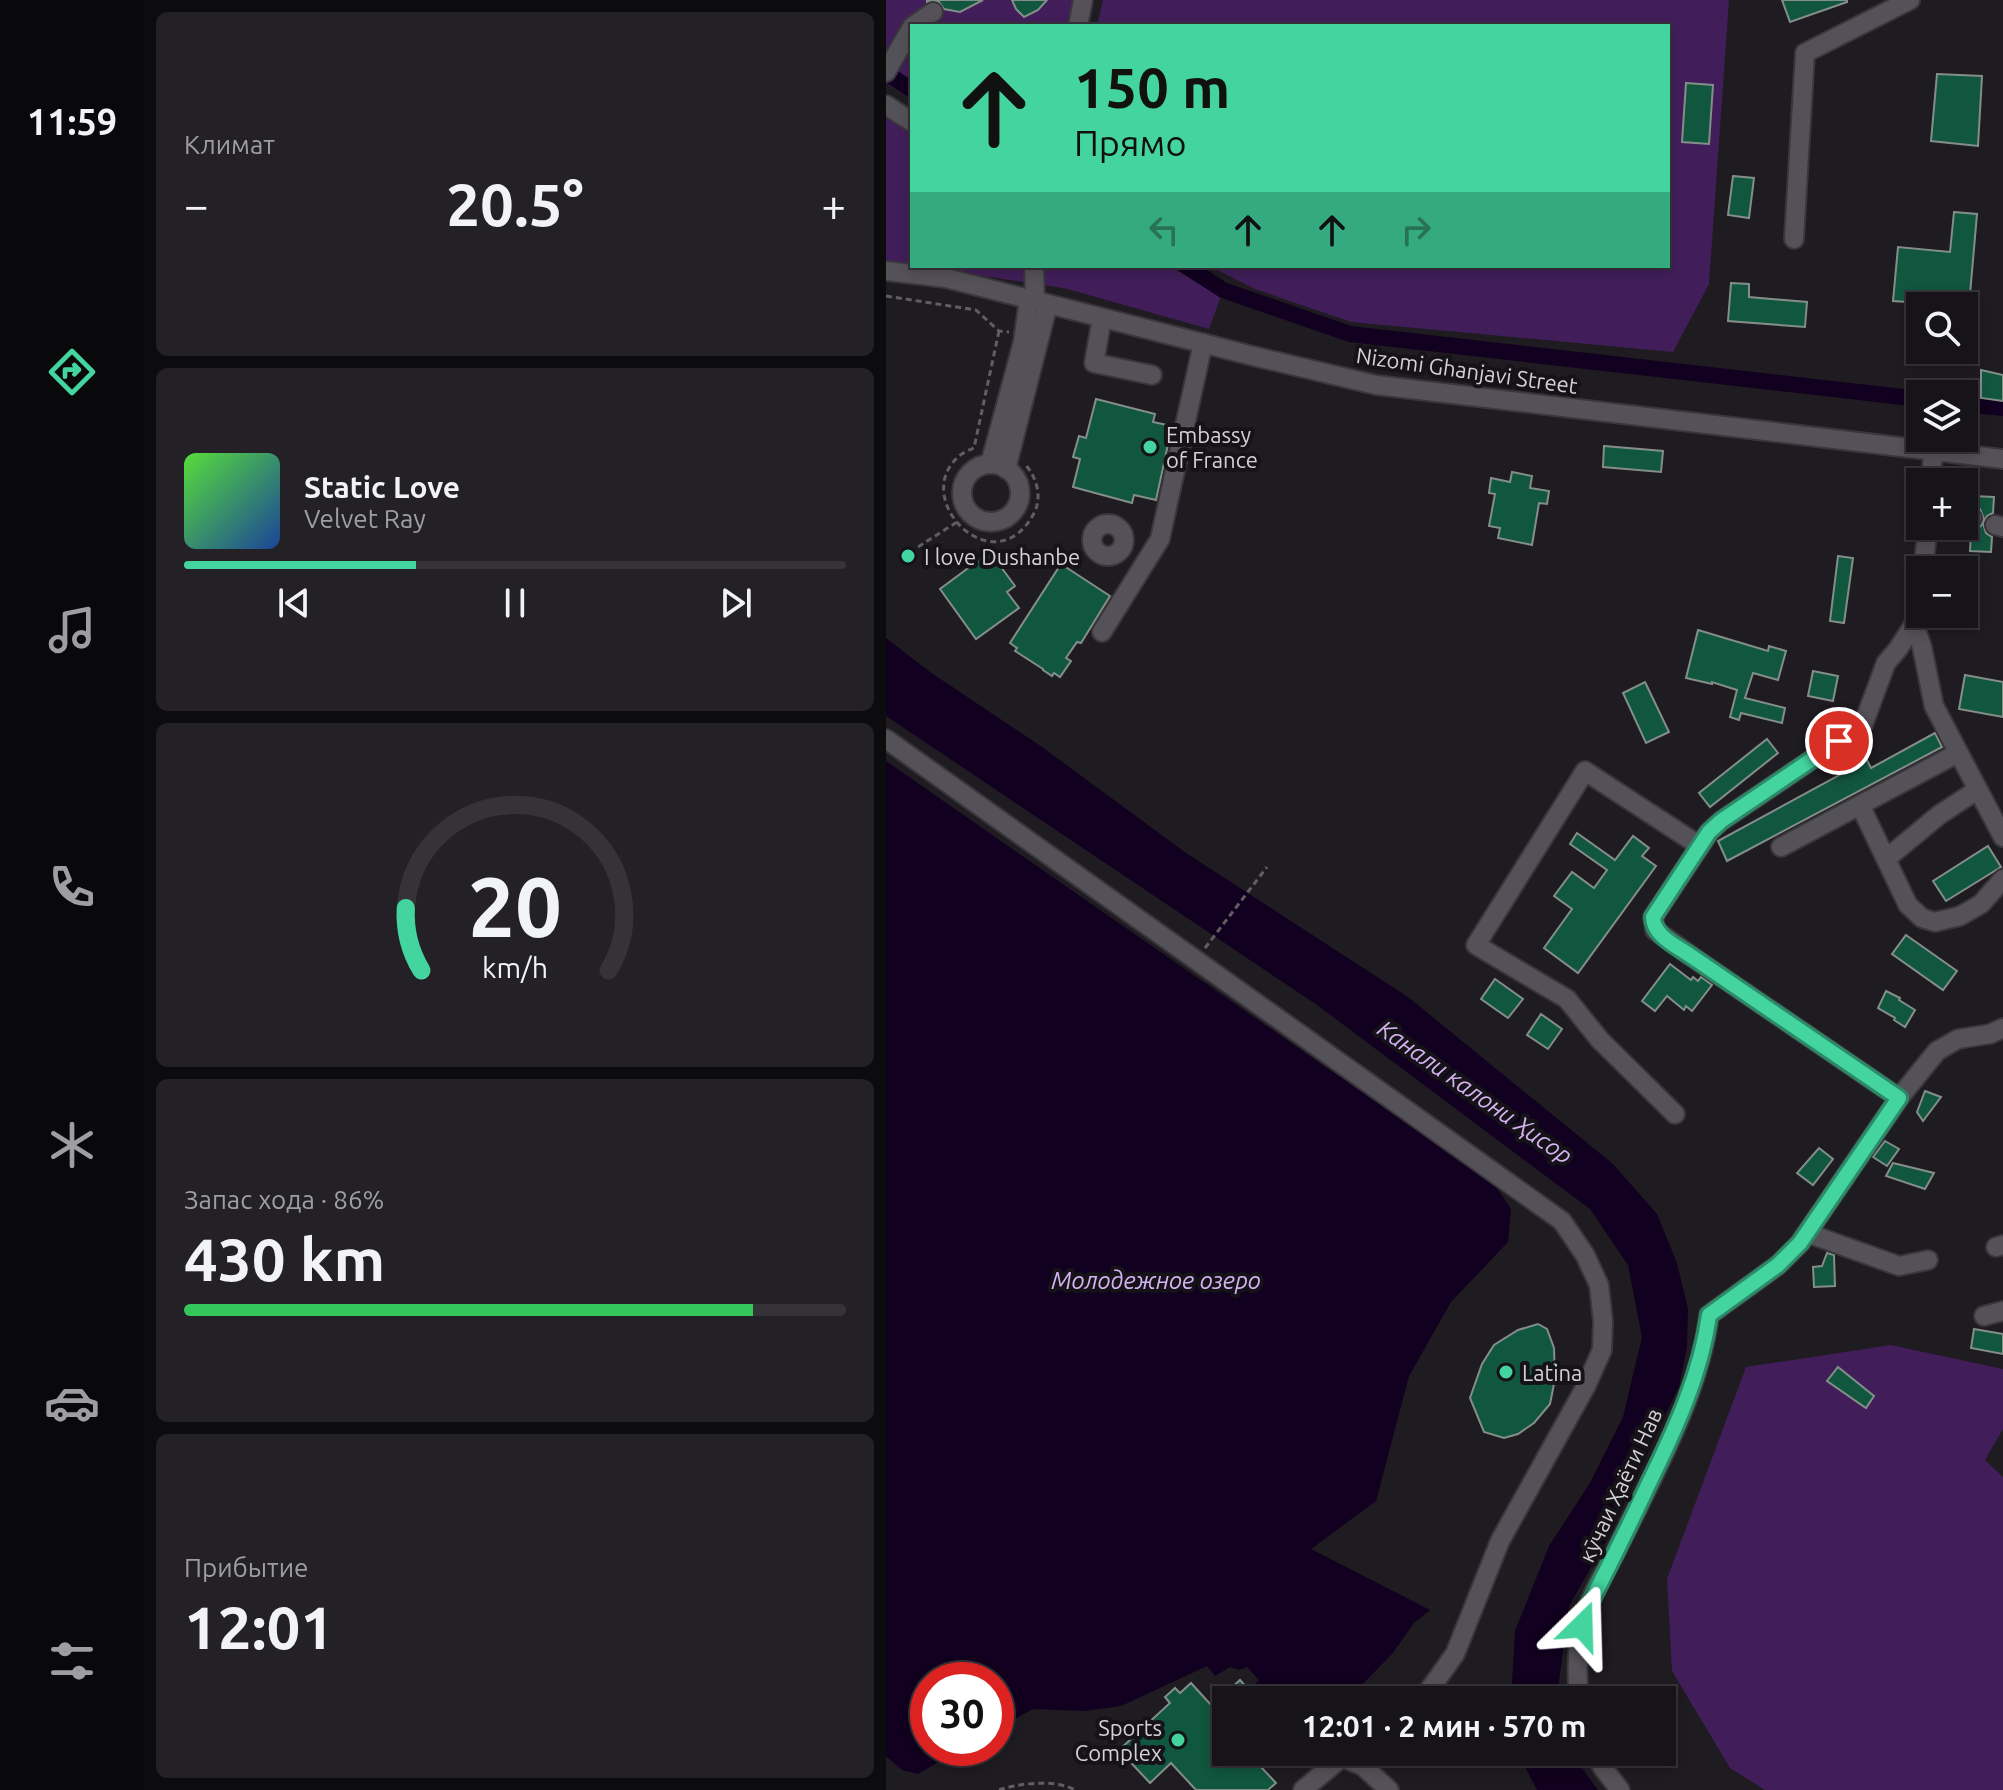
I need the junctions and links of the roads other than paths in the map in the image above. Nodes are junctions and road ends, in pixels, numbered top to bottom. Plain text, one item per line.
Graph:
1 (1083, 0) edge
2 (1910, 0) edge
3 (933, 12) dead end
4 (916, 24) edge
5 (1078, 24) edge
6 (910, 31) edge
7 (890, 66) edge
8 (886, 105) edge
9 (910, 121) edge
10 (1794, 239) dead end
11 (1034, 268) edge
12 (886, 271) edge
13 (1037, 301) junction
14 (1102, 318) junction
15 (1203, 343) junction
16 (1152, 375) dead end
17 (1906, 448) edge
18 (1942, 452) edge
19 (2003, 459) edge
20 (998, 467) dead end
21 (1124, 541) dead end
22 (1151, 553) junction
23 (1911, 628) edge
24 (1915, 628) edge
25 (1102, 632) dead end
26 (886, 739) edge
27 (1958, 753) junction
28 (1977, 790) junction
29 (1860, 805) junction
30 (2003, 837) edge
31 (1700, 846) junction
32 (1781, 847) dead end
33 (1886, 859) junction
34 (2003, 879) edge
35 (2003, 1028) edge
36 (1899, 1098) junction
37 (1675, 1114) dead end
38 (1807, 1233) junction
39 (1928, 1260) dead end
40 (2003, 1311) edge
41 (1984, 1316) dead end
42 (1432, 1686) edge
43 (1578, 1686) edge
44 (1330, 1766) edge
45 (1363, 1766) edge
46 (1602, 1766) edge
47 (1303, 1790) edge
48 (1389, 1790) edge
49 (1620, 1790) edge

1 - 5 street
2 - 10 street
3 - 4 street
6 - 7 street
8 - 9 street
11 - 13 street
12 - 13 street, Nizomi Ghanjavi Street
13 - 14 street, Nizomi Ghanjavi Street
13 - 20 street
14 - 15 street, Nizomi Ghanjavi Street
14 - 16 street
15 - 17 street, Nizomi Ghanjavi Street
15 - 22 street
18 - 19 street, Nizomi Ghanjavi Street
21 - 22 street
22 - 25 street
23 - 31 street
24 - 27 street
26 - 42 street
27 - 28 street
27 - 29 street
28 - 30 street
28 - 33 street
29 - 32 street
29 - 33 street
31 - 36 street
31 - 37 street
33 - 34 street
35 - 36 street, кӯчаи Ҳаёти Нав
36 - 38 street, кӯчаи Ҳаёти Нав
38 - 39 street
38 - 43 street, кӯчаи Ҳаёти Нав
40 - 41 street
44 - 47 street
45 - 48 street
46 - 49 street

